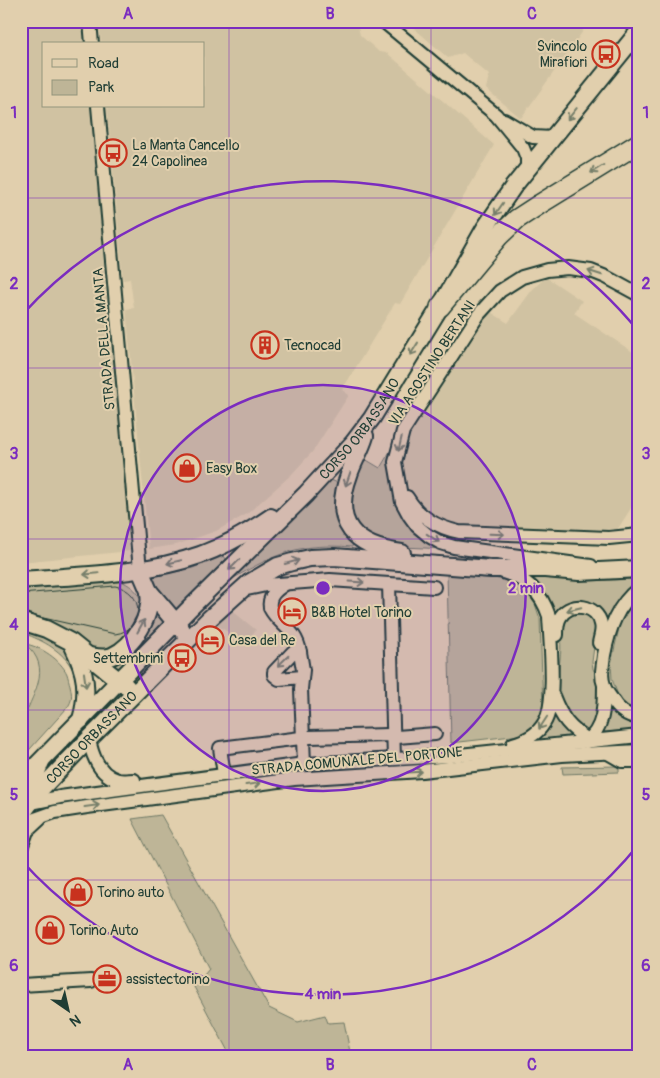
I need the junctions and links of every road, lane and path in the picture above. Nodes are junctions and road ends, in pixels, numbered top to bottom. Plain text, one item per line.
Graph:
1 (90, 21) edge
2 (383, 21) edge
3 (639, 31) edge
4 (92, 42) edge
5 (639, 45) edge
6 (591, 90) junction
7 (98, 108) edge
8 (496, 115) junction
9 (552, 138) junction
10 (639, 143) edge
11 (528, 170) junction
12 (639, 295) edge
13 (440, 307) junction
14 (372, 418) junction
15 (399, 484) junction
16 (306, 494) junction
17 (639, 535) edge
18 (491, 569) junction
19 (545, 569) junction
20 (140, 570) junction
21 (631, 570) edge
22 (21, 580) edge
23 (286, 584) junction
24 (389, 584) junction
25 (434, 588) dead end
26 (639, 588) edge
27 (149, 591) junction
28 (239, 591) junction
29 (21, 621) edge
30 (176, 622) junction
31 (71, 642) junction
32 (300, 652) junction
33 (174, 653) junction
34 (89, 656) junction
35 (602, 671) junction
36 (551, 672) junction
37 (302, 677) junction
38 (120, 681) junction
39 (604, 686) junction
40 (551, 691) junction
41 (134, 693) junction
42 (639, 718) edge
43 (82, 720) junction
44 (435, 734) dead end
45 (393, 736) junction
46 (639, 736) edge
47 (89, 738) junction
48 (302, 738) junction
49 (588, 740) junction
50 (639, 751) edge
51 (485, 752) junction
52 (607, 753) junction
53 (562, 755) junction
54 (46, 756) junction
55 (394, 759) junction
56 (639, 761) edge
57 (304, 764) junction
58 (224, 774) junction
59 (21, 781) edge
60 (151, 784) junction
61 (26, 804) edge
62 (50, 814) junction
63 (21, 815) edge
64 (21, 824) edge
65 (21, 848) edge
66 (91, 981) dead end
67 (21, 985) edge

1 - 4 street
2 - 8 street
3 - 6 main road, CORSO ORBASSANO
5 - 6 street
6 -> 9 main road, CORSO ORBASSANO
7 - 20 street, STRADA DELLA MANTA
8 - 9 street
8 - 11 street
9 - 11 main road, CORSO ORBASSANO
10 -> 13 highway
11 -> 13 main road, CORSO ORBASSANO
12 -> 15 street, VIA AGOSTINO BERTANI
13 -> 14 main road, CORSO ORBASSANO
14 - 16 main road, CORSO ORBASSANO
14 -> 19 main road
15 -> 17 street, VIA AGOSTINO BERTANI
15 -> 21 street, VIA AGOSTINO BERTANI
16 -> 20 main road
16 -> 30 main road, CORSO ORBASSANO
18 - 19 main road, CORSO ORBASSANO
28 -> 18 main road, CORSO ORBASSANO
18 - 36 street, CORSO ORBASSANO
19 - 21 main road, CORSO ORBASSANO
20 -> 22 main road
20 - 27 main road
23 -> 24 street
23 - 28 street
23 - 32 street, STRADA COMUNALE DEL PORTONE
24 - 25 street
24 - 45 street, STRADA COMUNALE DEL PORTONE
26 - 35 street, CORSO ORBASSANO
27 - 30 main road
34 -> 27 main road
28 - 33 main road, CORSO ORBASSANO
29 - 31 main road
30 - 33 main road
30 - 38 main road, CORSO ORBASSANO
31 - 34 main road
31 -> 43 main road
32 - 37 street, STRADA COMUNALE DEL PORTONE
32 -> 37 street
33 - 41 main road, CORSO ORBASSANO
34 - 38 main road
35 -> 36 street, CORSO ORBASSANO
35 - 39 street, CORSO ORBASSANO
36 - 40 street, CORSO ORBASSANO
37 - 48 street, STRADA COMUNALE DEL PORTONE
38 - 41 main road
38 - 43 main road, CORSO ORBASSANO
39 - 42 street, CORSO ORBASSANO
39 - 49 street, CORSO ORBASSANO
40 - 49 street, CORSO ORBASSANO
40 -> 51 street, CORSO ORBASSANO
41 - 47 main road, CORSO ORBASSANO
43 - 54 main road, CORSO ORBASSANO
44 - 45 street, STRADA COMUNALE DEL PORTONE
45 - 48 street, STRADA COMUNALE DEL PORTONE
45 - 55 street, STRADA COMUNALE DEL PORTONE
46 - 49 street, STRADA COMUNALE DEL PORTONE
47 - 60 street
47 - 61 main road, CORSO ORBASSANO
48 - 57 street, STRADA COMUNALE DEL PORTONE
48 - 58 street, STRADA COMUNALE DEL PORTONE
49 - 51 street, STRADA COMUNALE DEL PORTONE
49 - 52 street, CORSO ORBASSANO
49 - 53 street, CORSO ORBASSANO
50 - 52 street, STRADA COMUNALE DEL PORTONE
51 - 55 street, STRADA COMUNALE DEL PORTONE
52 - 53 street, STRADA COMUNALE DEL PORTONE
52 - 56 street, CORSO ORBASSANO
62 -> 53 street, STRADA COMUNALE DEL PORTONE
54 - 59 main road, CORSO ORBASSANO
54 - 61 street
55 - 57 street, STRADA COMUNALE DEL PORTONE
57 - 58 street, STRADA COMUNALE DEL PORTONE
58 - 60 street, STRADA COMUNALE DEL PORTONE
60 - 61 street, STRADA COMUNALE DEL PORTONE
61 - 62 street
61 - 63 main road, CORSO ORBASSANO
62 - 64 street, STRADA COMUNALE DEL PORTONE
62 - 65 street
66 - 67 street

